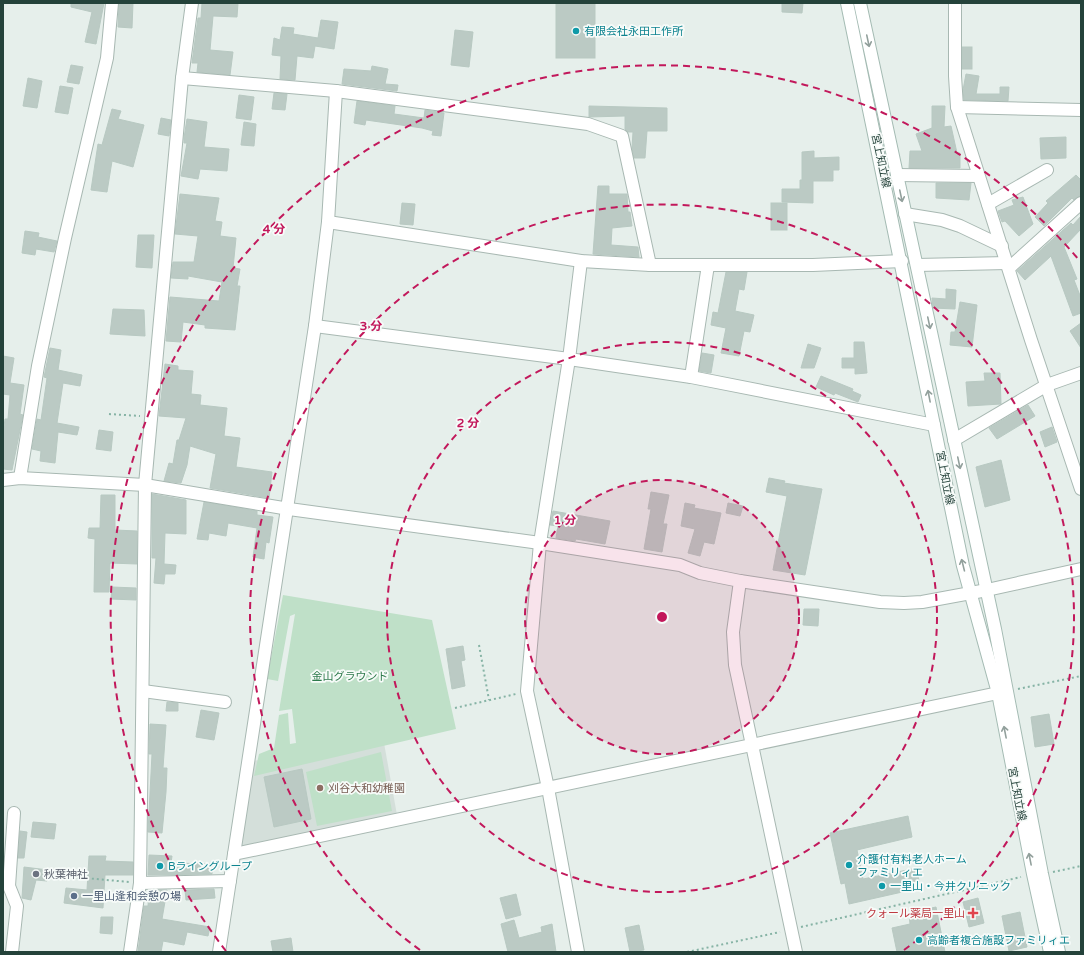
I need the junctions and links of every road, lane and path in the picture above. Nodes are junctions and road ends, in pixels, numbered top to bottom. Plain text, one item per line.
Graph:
1 (112, 3) edge
2 (192, 3) edge
3 (847, 3) edge
4 (860, 3) edge
5 (956, 3) edge
6 (182, 78) junction
7 (336, 92) junction
8 (957, 107) junction
9 (1081, 110) edge
10 (1047, 170) dead end
11 (897, 175) junction
12 (978, 176) junction
13 (988, 204) junction
14 (1081, 204) edge
15 (905, 214) junction
16 (328, 222) junction
17 (1002, 246) junction
18 (581, 261) junction
19 (902, 261) junction
20 (650, 265) junction
21 (708, 265) junction
22 (916, 265) junction
23 (1008, 265) junction
24 (316, 326) junction
25 (569, 359) junction
26 (1081, 373) edge
27 (691, 377) junction
28 (1047, 385) junction
29 (109, 414) dead end
30 (151, 418) junction
31 (934, 425) junction
32 (954, 440) junction
33 (20, 478) junction
34 (3, 480) edge
35 (145, 485) junction
36 (1081, 488) edge
37 (289, 509) junction
38 (540, 543) junction
39 (1081, 569) edge
40 (740, 580) junction
41 (987, 590) junction
42 (971, 592) junction
43 (479, 645) dead end
44 (1081, 676) edge
45 (143, 691) junction
46 (527, 691) junction
47 (1002, 692) junction
48 (489, 700) junction
49 (225, 702) dead end
50 (455, 708) dead end
51 (752, 745) junction
52 (548, 788) junction
53 (14, 813) dead end
54 (234, 854) junction
55 (1081, 866) edge
56 (1037, 874) junction
57 (52, 875) dead end
58 (230, 881) junction
59 (140, 883) junction
60 (791, 929) junction
61 (12, 952) edge
62 (130, 952) edge
63 (220, 952) edge
64 (578, 952) edge
65 (687, 952) edge
66 (796, 952) edge
67 (1050, 952) edge
68 (1059, 952) edge

1 - 33 street
2 - 6 street
3 - 19 street, 宮上知立線
4 -> 11 street, 宮上知立線
5 - 8 street
6 - 7 street
6 - 30 street
7 - 16 street
7 - 20 street
8 - 9 street
8 - 12 street
10 - 13 street
11 - 12 street
11 -> 15 street, 宮上知立線
12 - 13 street
13 - 17 street
14 - 23 street
15 - 17 street
15 - 22 street, 宮上知立線
16 - 18 street
16 - 24 street
17 - 23 street
18 - 20 street
18 - 25 street
19 - 21 street
31 -> 19 street, 宮上知立線
20 - 21 street
21 - 27 street
22 - 23 street
22 -> 32 street, 宮上知立線
23 - 28 street
24 - 25 street
24 - 37 street
25 - 27 street
25 - 38 street
26 - 28 street
27 - 31 street
28 - 32 street
28 - 36 street
29 - 30 path
30 - 35 street
42 -> 31 street, 宮上知立線
32 -> 41 street, 宮上知立線
33 - 34 street
33 - 35 street
35 - 37 street
35 - 45 street
37 - 38 street
37 - 54 street
38 - 40 street
38 - 46 street
39 - 41 street
40 - 42 street
40 - 51 street
41 - 42 street
41 - 47 street, 宮上知立線
42 - 47 street, 宮上知立線
43 - 48 path
44 - 47 path
45 - 49 street
45 - 59 street
46 - 48 path
46 - 52 street
47 - 51 street
47 - 56 street, 宮上知立線
48 - 50 path
51 - 52 street
51 - 60 street
52 - 54 street
52 - 64 street
53 - 61 street
54 - 58 street
55 - 56 path
56 - 60 path
56 - 67 street, 宮上知立線
56 - 68 street, 宮上知立線
57 - 59 path
58 - 59 street
58 - 63 street
59 - 62 street
60 - 65 path
60 - 66 street

